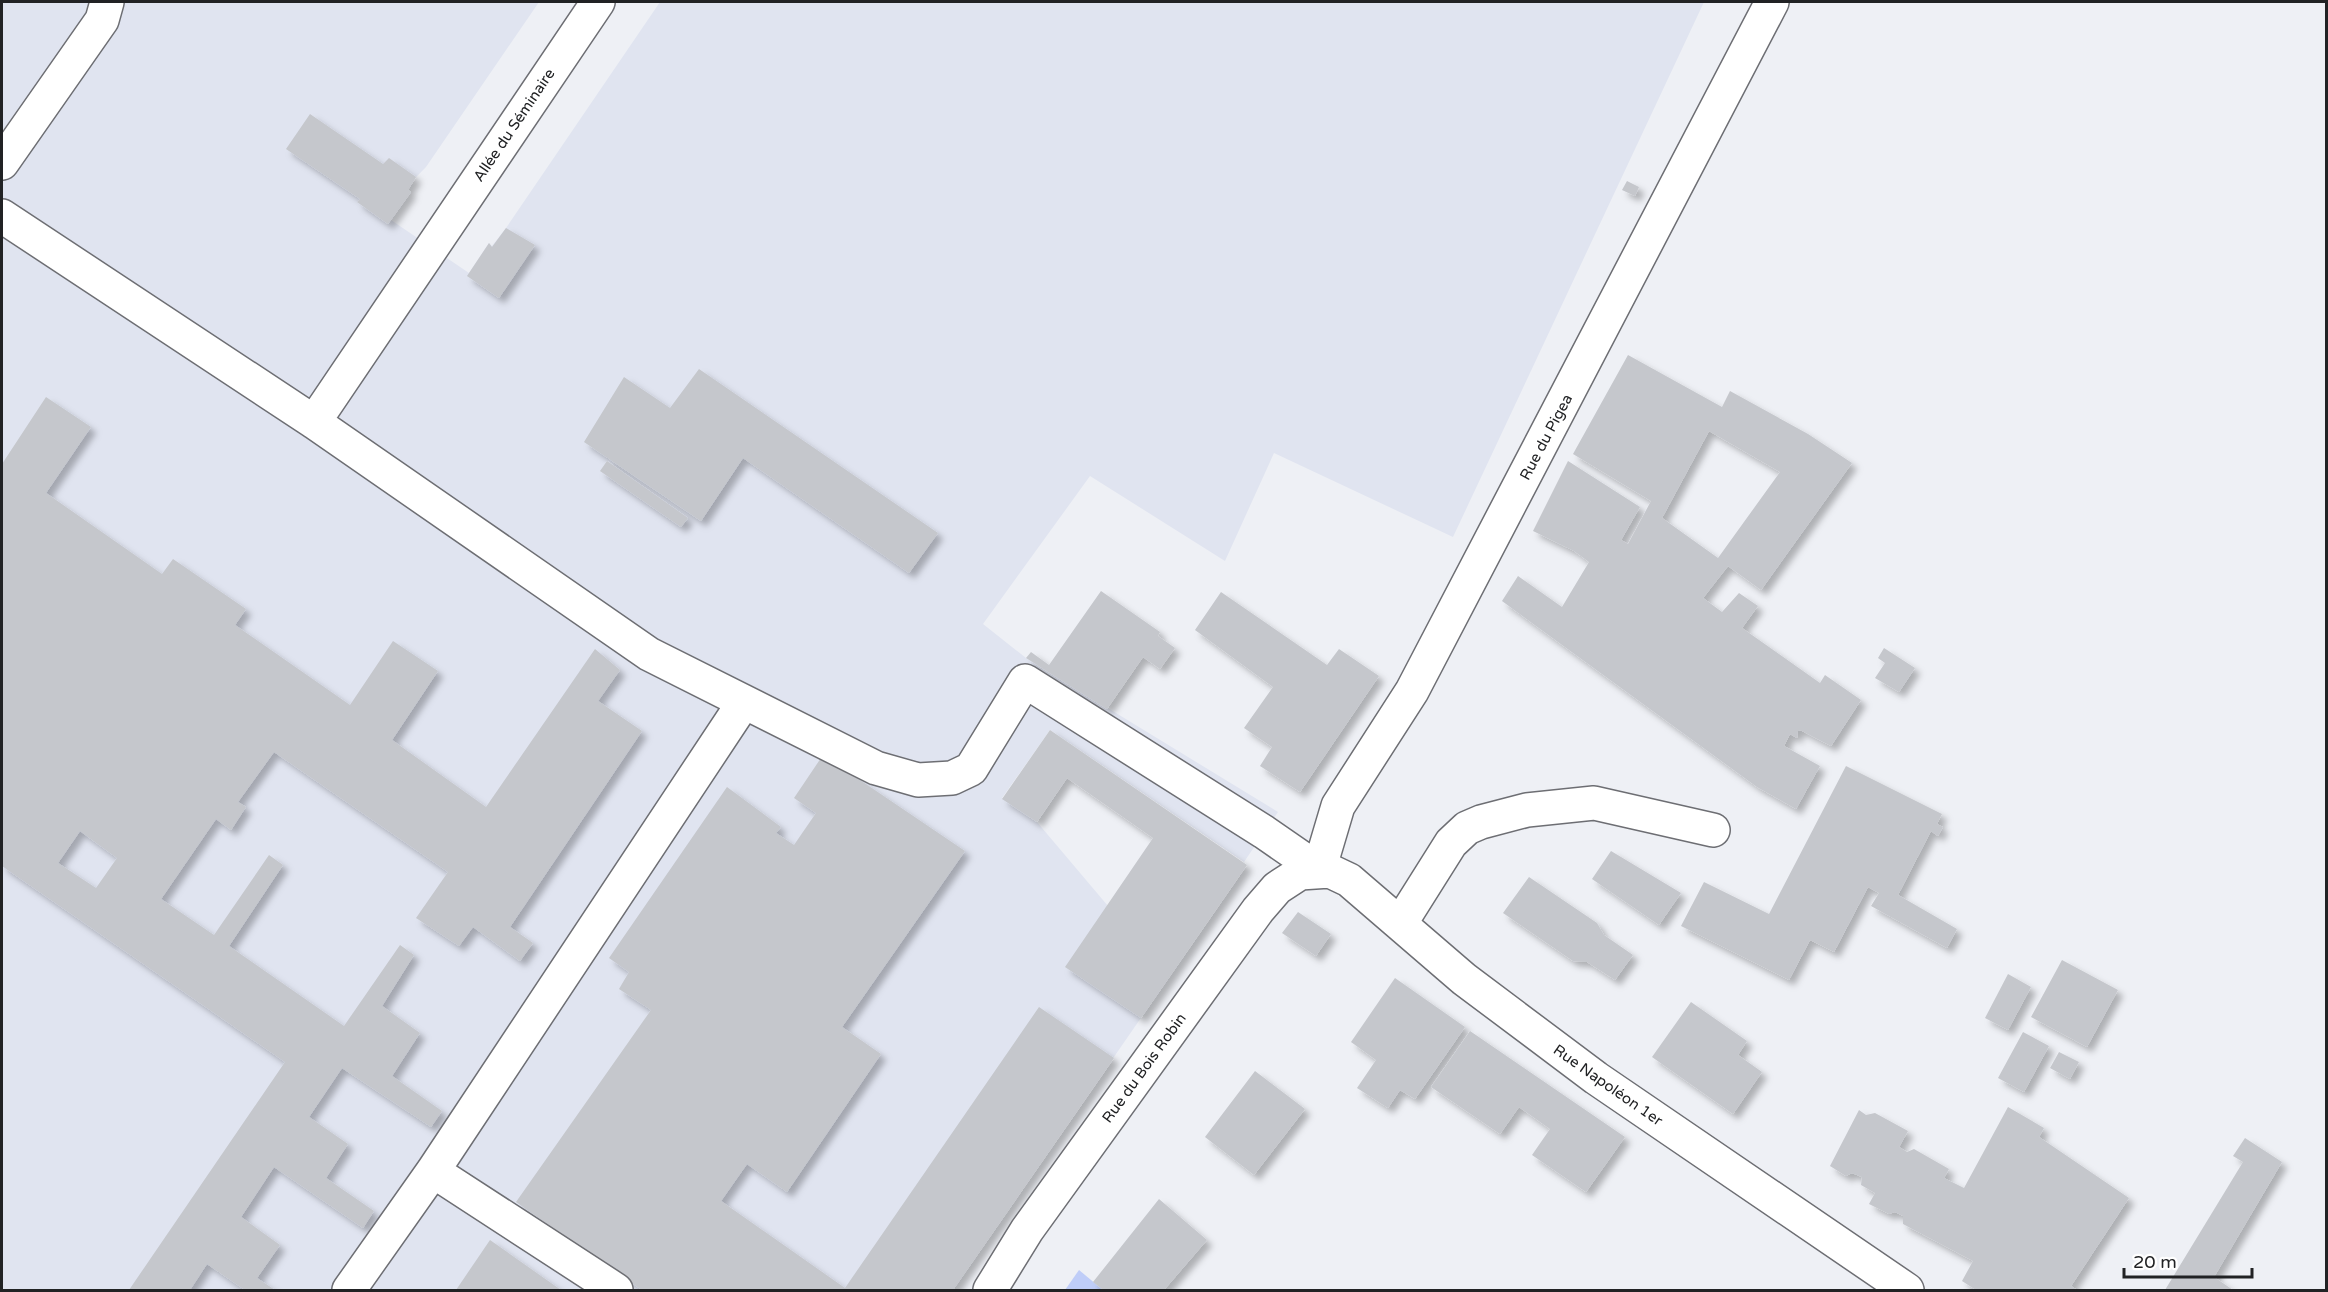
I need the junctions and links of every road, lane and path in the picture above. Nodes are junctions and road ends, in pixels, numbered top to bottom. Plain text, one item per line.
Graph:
1 (107, 2) edge
2 (598, 2) edge
3 (1772, 2) edge
4 (2, 163) edge
5 (2, 216) edge
6 (314, 422) junction
7 (744, 702) junction
8 (1713, 830) dead end
9 (1319, 870) junction
10 (1400, 924) junction
11 (433, 1171) junction
12 (349, 1290) edge
13 (616, 1290) edge
14 (990, 1290) edge
15 (1907, 1290) edge

1 - 4 street
2 - 6 street, Allée du Séminaire
3 - 9 street, Rue du Pigea
5 - 6 street
6 - 7 street
7 - 9 street, Rue Napoléon 1er
7 - 11 street
8 - 10 street
9 - 10 street, Rue Napoléon 1er
9 - 14 street, Rue du Bois Robin
10 - 15 street, Rue Napoléon 1er
11 - 12 street
11 - 13 street

